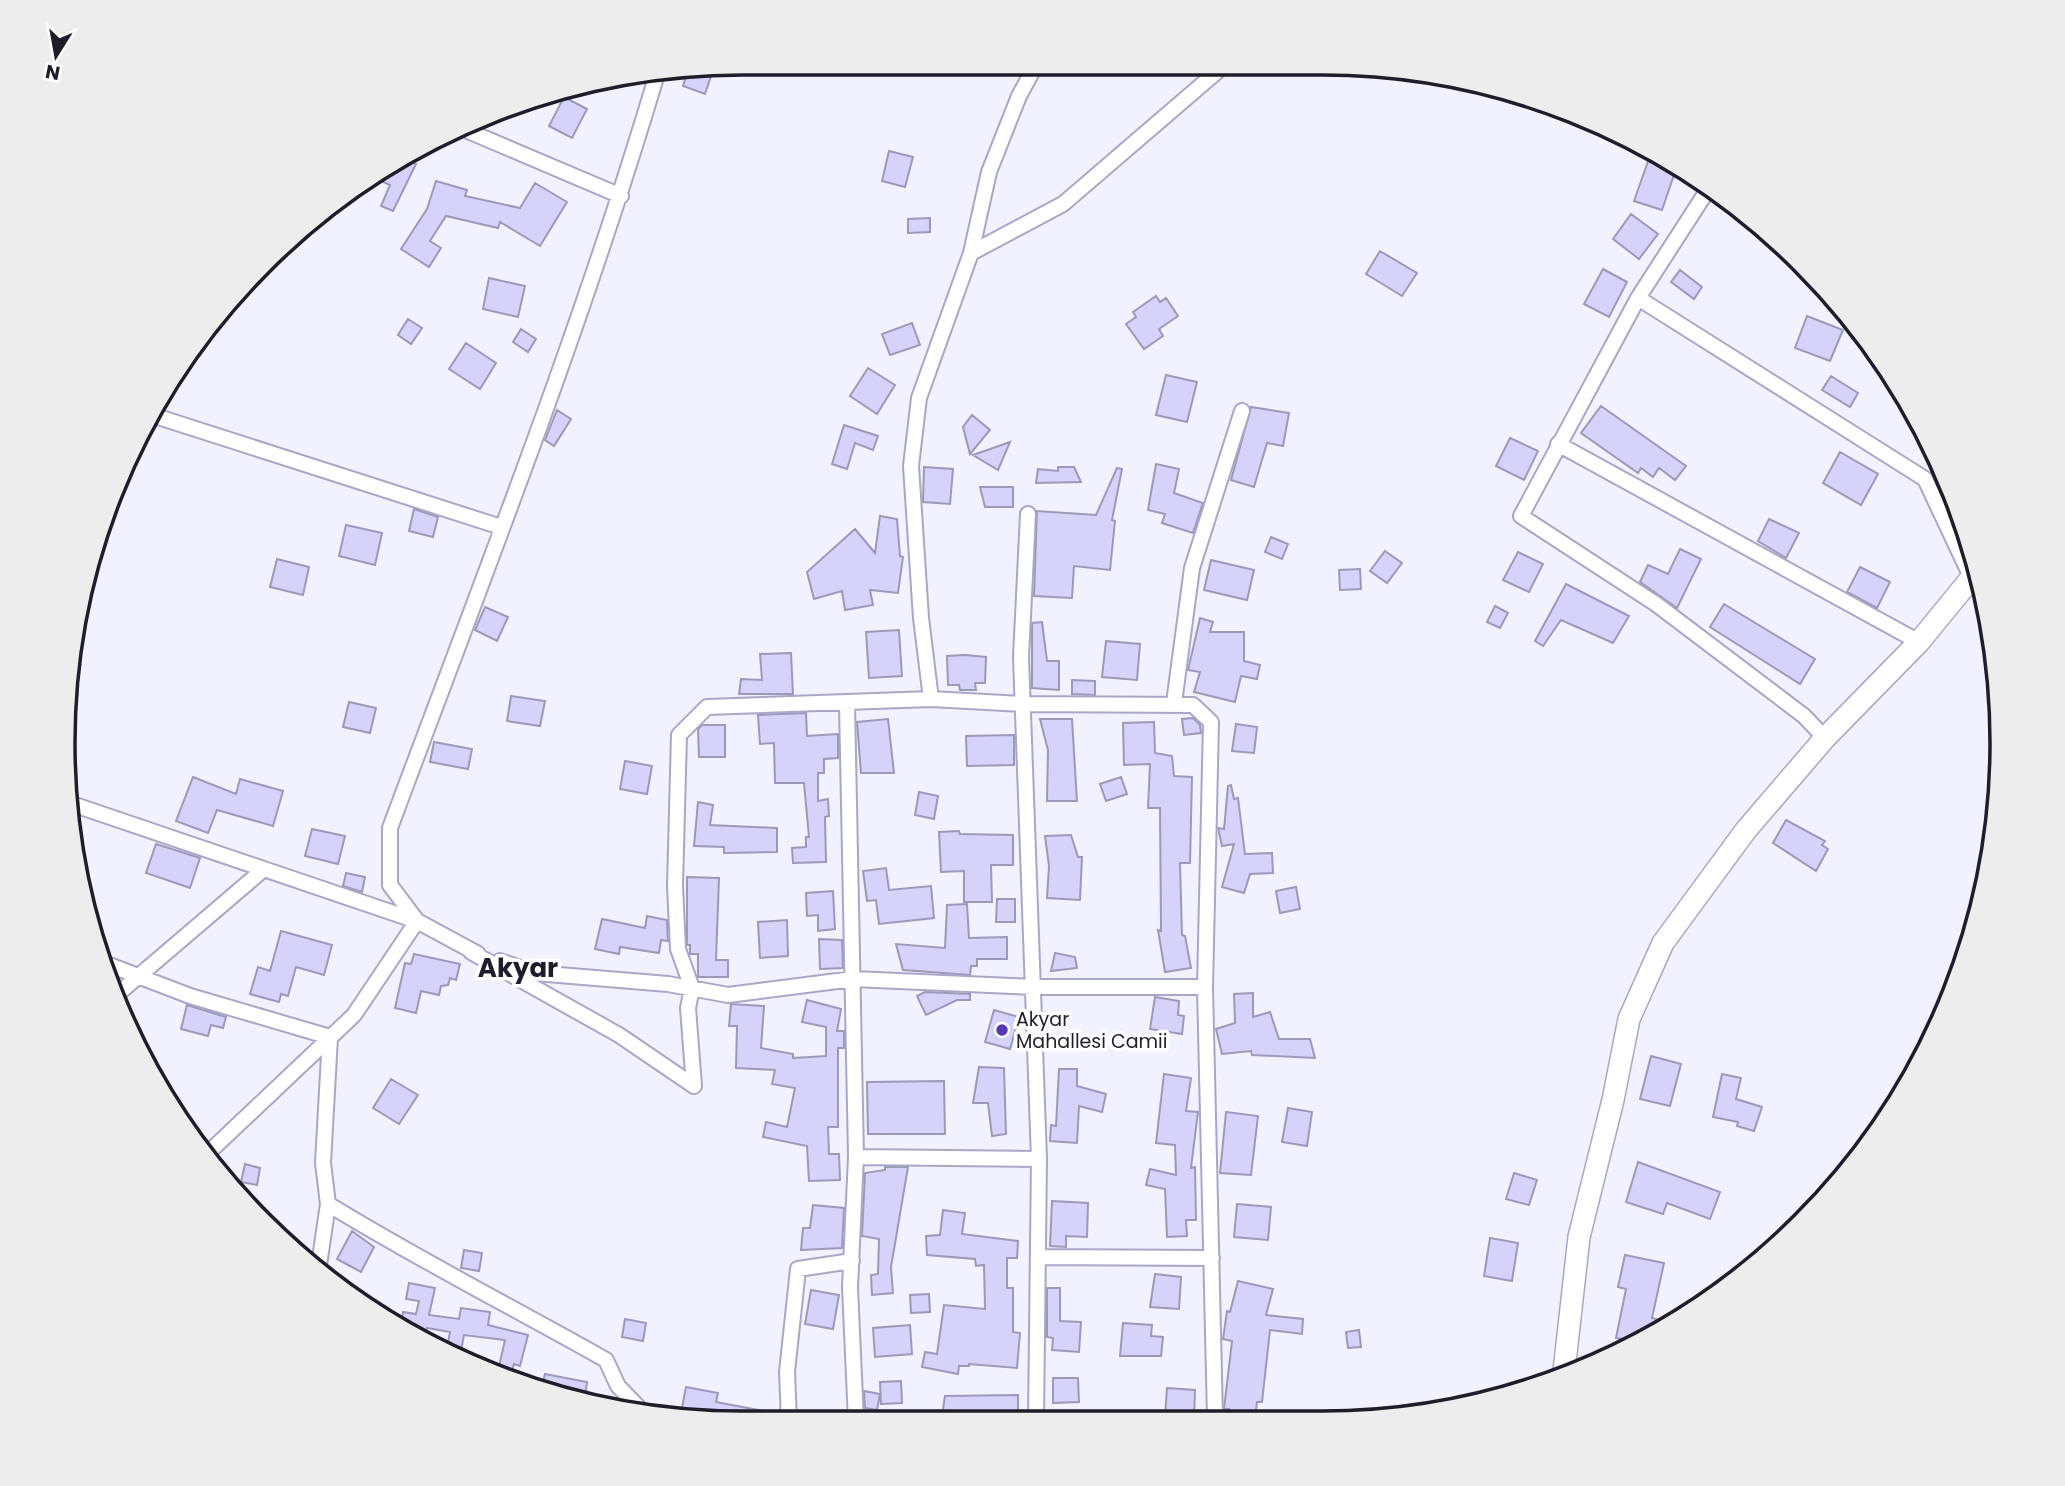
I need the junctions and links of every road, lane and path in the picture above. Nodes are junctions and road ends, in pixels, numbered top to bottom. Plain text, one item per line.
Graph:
1 (1030, 75) edge
2 (1213, 75) edge
3 (655, 81) edge
4 (472, 133) edge
5 (621, 196) junction
6 (1704, 196) edge
7 (971, 253) junction
8 (1637, 298) junction
9 (1242, 411) dead end
10 (160, 418) edge
11 (1558, 444) junction
12 (1028, 514) dead end
13 (501, 527) junction
14 (1960, 548) edge
15 (1969, 581) edge
16 (1919, 642) junction
17 (931, 699) junction
18 (847, 703) junction
19 (1174, 703) junction
20 (1022, 704) junction
21 (1825, 738) junction
22 (79, 806) edge
23 (264, 869) junction
24 (417, 920) junction
25 (471, 952) junction
26 (114, 967) edge
27 (138, 976) junction
28 (853, 979) junction
29 (1035, 987) junction
30 (1205, 987) junction
31 (692, 988) junction
32 (123, 990) edge
33 (330, 1037) junction
34 (212, 1149) edge
35 (856, 1157) junction
36 (1039, 1159) junction
37 (328, 1204) junction
38 (1039, 1257) junction
39 (1212, 1258) junction
40 (320, 1259) edge
41 (852, 1261) junction
42 (1565, 1365) edge
43 (633, 1401) edge
44 (789, 1411) edge
45 (856, 1411) edge
46 (1036, 1411) edge
47 (1215, 1411) edge

1 - 7 street
2 - 7 street
3 - 5 street
4 - 5 street
5 - 13 street
6 - 8 street
7 - 17 street
8 - 11 street
8 - 14 street
9 - 19 street
10 - 13 street
11 - 16 street
11 - 21 street
12 - 20 street
13 - 24 street
15 - 16 main road
16 - 21 main road
17 - 18 street
17 - 20 street
18 - 28 street
18 - 31 street
19 - 20 street
19 - 30 street
20 - 29 street
21 - 42 main road
22 - 23 street
23 - 24 street
23 - 27 street
24 - 25 street
24 - 33 street
25 - 31 street
25 - 31 street
26 - 27 street
27 - 32 street
27 - 33 street
28 - 29 street
28 - 31 street
28 - 35 street
29 - 30 street
29 - 36 street
30 - 39 street
33 - 34 street
33 - 37 street
35 - 36 street
35 - 41 street
36 - 38 street
37 - 40 street
37 - 43 street
38 - 39 street
38 - 46 street
39 - 47 street
41 - 44 street
41 - 45 street

